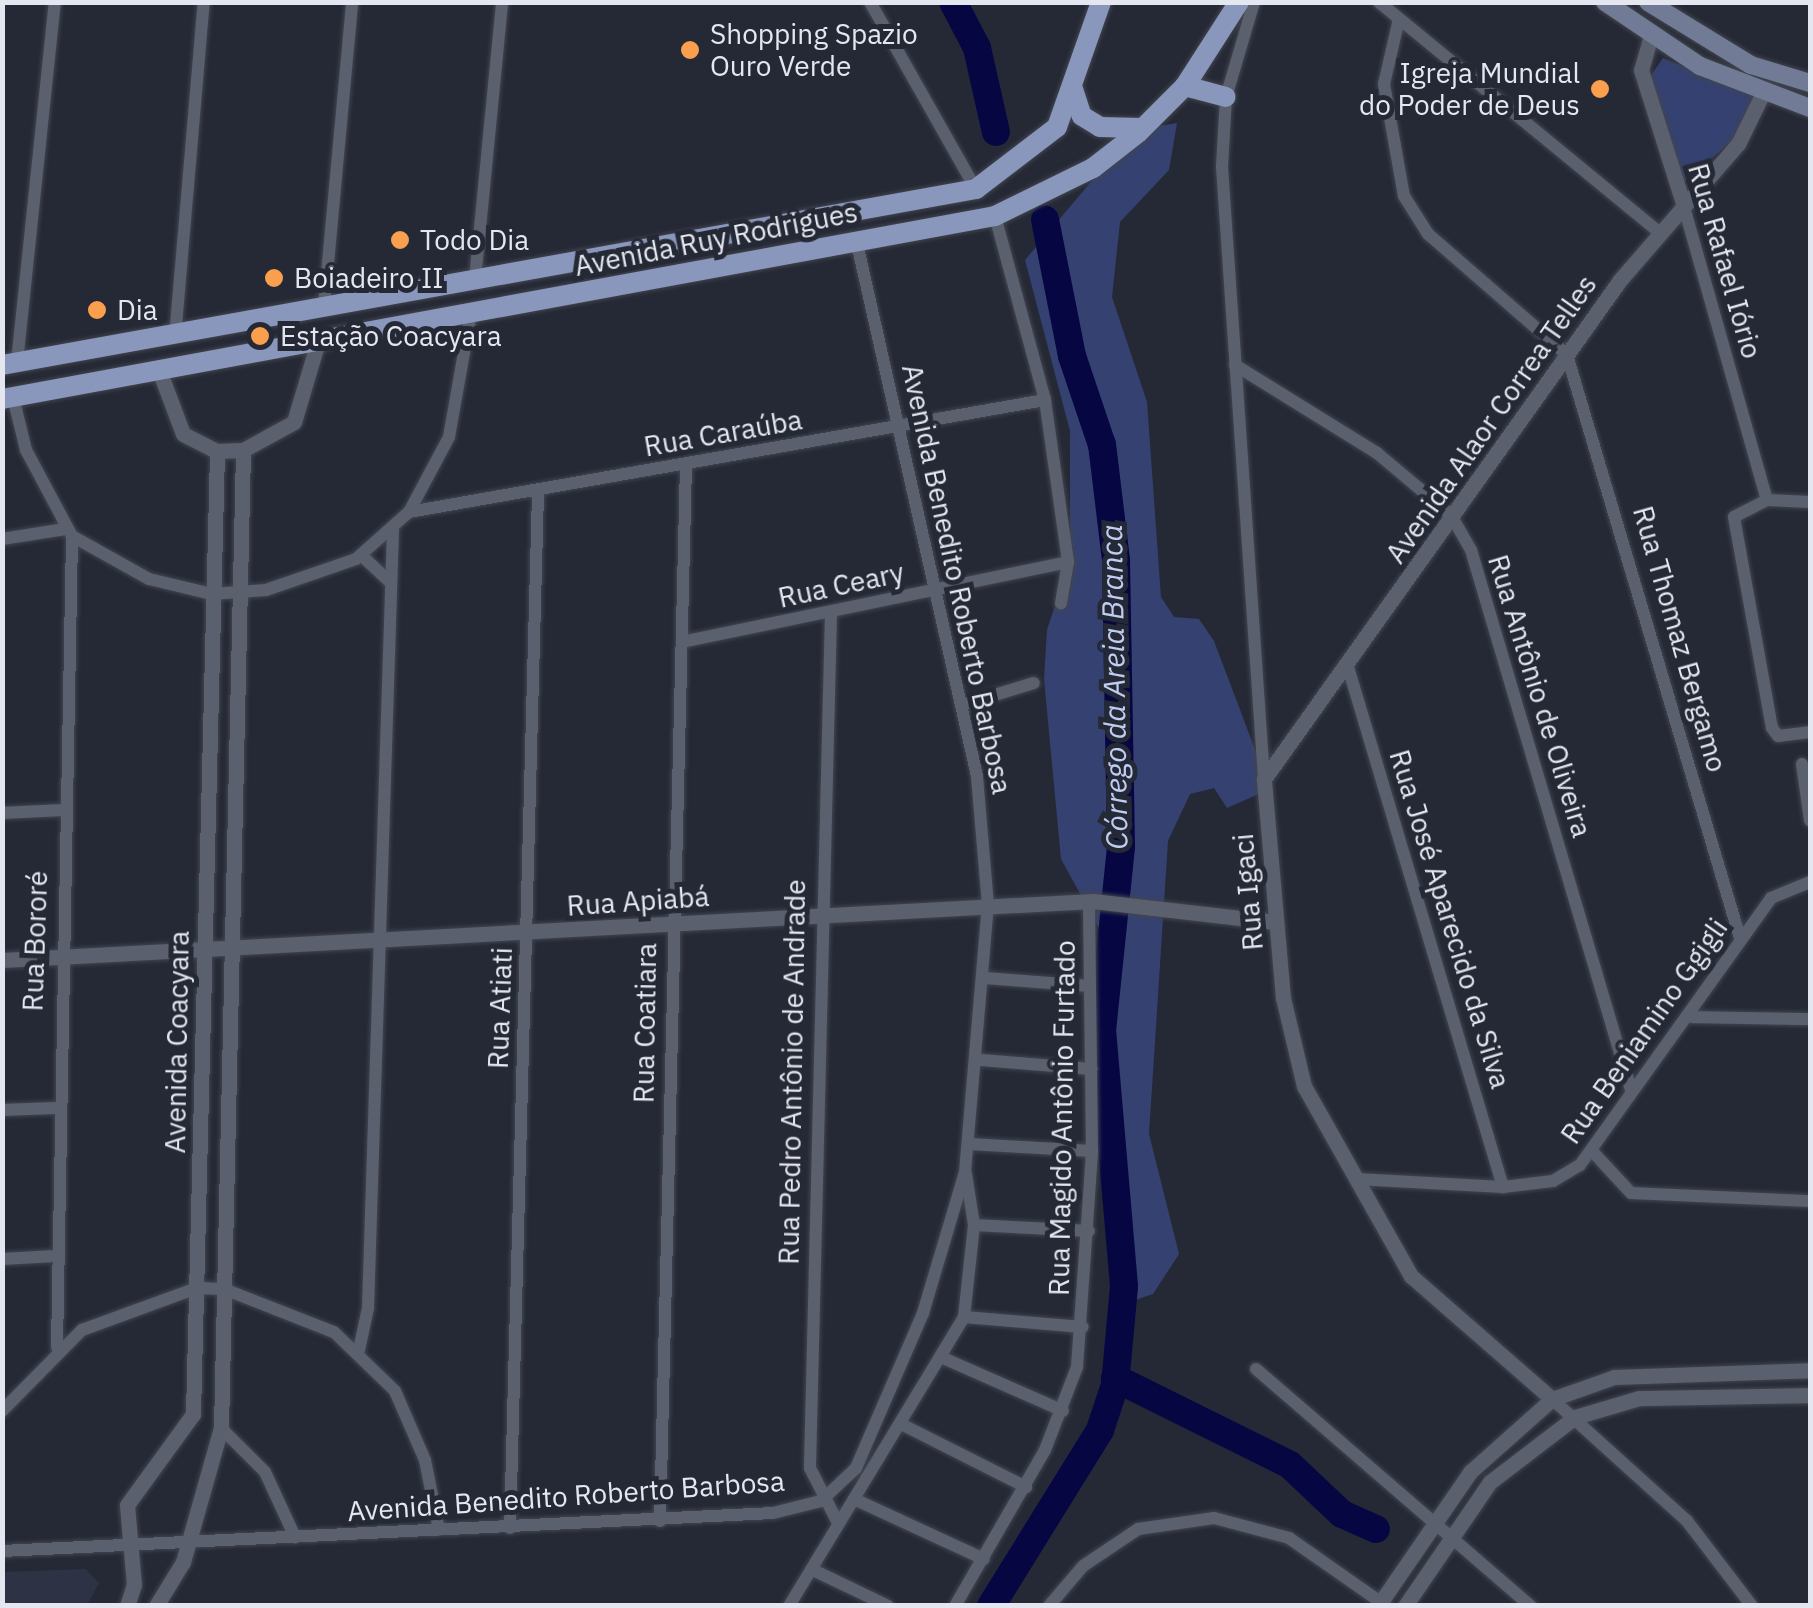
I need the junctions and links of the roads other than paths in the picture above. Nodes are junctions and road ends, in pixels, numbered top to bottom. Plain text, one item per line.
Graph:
1 (55, 2) edge
2 (204, 2) edge
3 (352, 2) edge
4 (502, 2) edge
5 (870, 2) edge
6 (1101, 2) edge
7 (1239, 2) edge
8 (1254, 2) edge
9 (1379, 2) edge
10 (1605, 2) edge
11 (1648, 2) edge
12 (1399, 19) junction
13 (1676, 24) junction
14 (1650, 40) junction
15 (1752, 65) junction
16 (1810, 83) edge
17 (1185, 86) junction
18 (1073, 89) junction
19 (1763, 93) junction
20 (1226, 97) junction
21 (1810, 108) edge
22 (1143, 128) junction
23 (976, 189) junction
24 (1682, 200) junction
25 (994, 216) junction
26 (1659, 232) junction
27 (856, 239) junction
28 (475, 279) junction
29 (324, 306) junction
30 (471, 313) junction
31 (175, 337) junction
32 (319, 338) junction
33 (1567, 355) junction
34 (10, 363) edge
35 (1235, 366) junction
36 (159, 370) junction
37 (8, 398) edge
38 (1045, 400) junction
39 (900, 427) junction
40 (243, 450) junction
41 (217, 451) junction
42 (686, 466) junction
43 (538, 490) junction
44 (1767, 500) junction
45 (1810, 502) edge
46 (408, 512) junction
47 (1451, 515) junction
48 (393, 530) junction
49 (68, 533) junction
50 (2, 540) edge
51 (362, 555) junction
52 (1068, 562) junction
53 (389, 581) junction
54 (937, 591) junction
55 (212, 594) junction
56 (240, 594) junction
57 (1060, 603) dead end
58 (831, 614) junction
59 (682, 642) junction
60 (1348, 666) junction
61 (1034, 683) dead end
62 (962, 705) junction
63 (1810, 732) edge
64 (1802, 764) dead end
65 (1264, 779) junction
66 (63, 810) junction
67 (2, 813) edge
68 (1810, 820) edge
69 (1810, 882) edge
70 (1091, 901) junction
71 (988, 904) junction
72 (820, 913) junction
73 (1275, 922) junction
74 (672, 924) junction
75 (527, 934) junction
76 (1740, 938) junction
77 (378, 941) junction
78 (205, 950) junction
79 (233, 950) junction
80 (59, 957) junction
81 (2, 960) edge
82 (985, 978) junction
83 (1089, 986) junction
84 (1692, 1017) junction
85 (1810, 1019) edge
86 (981, 1060) junction
87 (1092, 1069) junction
88 (1631, 1090) junction
89 (55, 1108) junction
90 (2, 1110) edge
91 (969, 1144) junction
92 (1092, 1151) junction
93 (1594, 1152) junction
94 (965, 1172) junction
95 (1356, 1179) junction
96 (1503, 1186) junction
97 (1810, 1201) edge
98 (974, 1225) junction
99 (1090, 1231) junction
100 (54, 1256) junction
101 (2, 1259) edge
102 (197, 1288) junction
103 (224, 1288) junction
104 (964, 1317) junction
105 (1083, 1327) junction
106 (57, 1348) junction
107 (358, 1350) junction
108 (943, 1358) junction
109 (1256, 1369) dead end
110 (1810, 1370) edge
111 (1810, 1395) edge
112 (1552, 1398) junction
113 (3, 1407) edge
114 (1063, 1411) junction
115 (1575, 1417) junction
116 (903, 1425) junction
117 (220, 1428) junction
118 (1026, 1486) junction
119 (854, 1498) junction
120 (821, 1500) junction
121 (660, 1521) junction
122 (838, 1523) junction
123 (1429, 1525) junction
124 (510, 1528) junction
125 (439, 1530) junction
126 (295, 1537) junction
127 (1446, 1541) junction
128 (188, 1542) junction
129 (124, 1546) junction
130 (2, 1550) edge
131 (984, 1559) junction
132 (813, 1570) junction
133 (1382, 1604) edge
134 (1744, 1604) edge
135 (127, 1606) edge
136 (156, 1606) edge
137 (789, 1606) edge
138 (888, 1606) edge
139 (955, 1606) edge
140 (1048, 1606) edge
141 (1405, 1606) edge
142 (1530, 1606) edge

1 - 34 street
2 - 31 street
3 - 29 street
4 - 28 street
5 - 23 street
6 - 18 main road, Avenida Ruy Rodrigues
7 - 17 main road, Avenida Ruy Rodrigues
8 - 20 street, Rua Igaci
9 - 12 street
10 - 14 main road
11 - 13 main road
12 - 26 street
12 - 33 street
13 - 14 main road
13 - 15 main road
14 - 19 main road
14 - 24 street, Rua Rafael Iório
15 - 16 main road
15 - 19 main road
17 - 20 main road
17 - 22 main road, Avenida Ruy Rodrigues
18 - 22 main road
18 - 23 main road, Avenida Ruy Rodrigues
19 - 21 main road
19 - 24 street, Avenida Alaor Correa Telles
20 - 35 street, Rua Igaci
22 - 25 main road, Avenida Ruy Rodrigues
23 - 25 main road
23 - 28 main road, Avenida Ruy Rodrigues
24 - 26 street, Avenida Alaor Correa Telles
24 - 44 street, Rua Rafael Iório
25 - 27 main road, Avenida Ruy Rodrigues
25 - 38 street
26 - 33 street, Avenida Alaor Correa Telles
27 - 30 main road, Avenida Ruy Rodrigues
27 - 39 street, Avenida Benedito Roberto Barbosa
28 - 29 main road, Avenida Ruy Rodrigues
28 - 30 main road
29 - 31 main road, Avenida Ruy Rodrigues
30 - 32 main road, Avenida Ruy Rodrigues
30 - 46 street
31 - 34 main road, Avenida Ruy Rodrigues
32 - 36 main road, Avenida Ruy Rodrigues
32 - 40 street
33 - 47 street, Avenida Alaor Correa Telles
33 - 76 street, Rua Thomaz Bergamo
34 - 37 main road
35 - 47 street, Rua Antônio de Oliveira
35 - 65 street, Rua Igaci
36 - 37 main road, Avenida Ruy Rodrigues
36 - 41 street
37 - 49 street
38 - 39 street, Rua Caraúba
38 - 52 street
39 - 42 street, Rua Caraúba
39 - 54 street, Avenida Benedito Roberto Barbosa
40 - 41 street
40 - 56 street, Avenida Coacyara
41 - 55 street, Avenida Coacyara
42 - 43 street, Rua Caraúba
42 - 59 street, Rua Coatiara
43 - 46 street, Rua Caraúba
43 - 75 street, Rua Atiati
44 - 45 street
44 - 63 street
46 - 48 street
47 - 60 street, Avenida Alaor Correa Telles
47 - 88 street, Rua Antônio de Oliveira
48 - 51 street
48 - 53 street
49 - 50 street
49 - 55 street
49 - 66 street, Rua Bororé
51 - 53 street
51 - 56 street
52 - 54 street, Rua Ceary
52 - 57 street
53 - 77 street
54 - 58 street, Rua Ceary
54 - 62 street, Avenida Benedito Roberto Barbosa
55 - 56 street
55 - 78 street, Avenida Coacyara
56 - 79 street, Avenida Coacyara
58 - 59 street, Rua Ceary
58 - 72 street, Rua Pedro Antônio de Andrade
59 - 74 street, Rua Coatiara
60 - 65 street, Avenida Alaor Correa Telles
60 - 96 street, Rua José Aparecido da Silva
61 - 62 street
62 - 71 street, Avenida Benedito Roberto Barbosa
64 - 68 street
65 - 73 street, Rua Igaci
66 - 67 street
66 - 80 street, Rua Bororé
69 - 76 street, Rua Beniamino Ggigli
70 - 71 street, Rua Apiabá
70 - 73 street, Rua Apiabá
70 - 83 street, Rua Magido Antônio Furtado
71 - 72 street, Rua Apiabá
71 - 82 street, Avenida Benedito Roberto Barbosa
72 - 74 street, Rua Apiabá
72 - 120 street, Rua Pedro Antônio de Andrade
73 - 95 street, Rua Igaci
74 - 75 street, Rua Apiabá
74 - 121 street, Rua Coatiara
75 - 77 street, Rua Apiabá
75 - 124 street, Rua Atiati
76 - 84 street, Rua Beniamino Ggigli
77 - 79 street, Rua Apiabá
77 - 107 street
78 - 79 street, Rua Apiabá
78 - 80 street, Rua Apiabá
78 - 102 street, Avenida Coacyara
79 - 103 street, Avenida Coacyara
80 - 81 street, Rua Apiabá
80 - 89 street, Rua Bororé
82 - 83 street
82 - 86 street, Avenida Benedito Roberto Barbosa
83 - 87 street, Rua Magido Antônio Furtado
84 - 85 street
84 - 88 street, Rua Beniamino Ggigli
86 - 87 street
86 - 91 street, Avenida Benedito Roberto Barbosa
87 - 92 street, Rua Magido Antônio Furtado
88 - 93 street, Rua Beniamino Ggigli
89 - 90 street
89 - 100 street, Rua Bororé
91 - 92 street
91 - 94 street, Avenida Benedito Roberto Barbosa
92 - 99 street, Rua Magido Antônio Furtado
93 - 96 street, Rua Beniamino Ggigli
93 - 97 street
94 - 98 street, Avenida Benedito Roberto Barbosa
94 - 120 street, Avenida Benedito Roberto Barbosa
95 - 96 street, Rua Beniamino Ggigli
95 - 112 street, Rua Igaci
98 - 99 street
98 - 104 street, Avenida Benedito Roberto Barbosa
99 - 105 street, Rua Magido Antônio Furtado
100 - 101 street
100 - 106 street, Rua Bororé
102 - 103 street
102 - 106 street
102 - 129 street, Avenida Coacyara
103 - 107 street
103 - 117 street, Avenida Coacyara
104 - 105 street
104 - 108 street, Avenida Benedito Roberto Barbosa
105 - 114 street, Rua Magido Antônio Furtado
106 - 113 street
107 - 125 street
108 - 114 street
108 - 116 street, Avenida Benedito Roberto Barbosa
109 - 123 street
110 - 112 street
111 - 115 street
112 - 115 street, Rua Igaci
112 - 123 street
114 - 118 street, Rua Magido Antônio Furtado
115 - 127 street
115 - 134 street, Rua Igaci
116 - 118 street
116 - 119 street, Avenida Benedito Roberto Barbosa
117 - 126 street
117 - 128 street, Avenida Coacyara
118 - 131 street, Rua Magido Antônio Furtado
119 - 122 street, Avenida Benedito Roberto Barbosa
119 - 131 street
120 - 121 street, Avenida Benedito Roberto Barbosa
120 - 122 street, Rua Pedro Antônio de Andrade
121 - 124 street, Avenida Benedito Roberto Barbosa
122 - 132 street, Avenida Benedito Roberto Barbosa
123 - 127 street
123 - 133 street
124 - 125 street, Avenida Benedito Roberto Barbosa
125 - 126 street, Avenida Benedito Roberto Barbosa
126 - 128 street, Avenida Benedito Roberto Barbosa
127 - 141 street
127 - 142 street
128 - 129 street, Avenida Benedito Roberto Barbosa
128 - 136 street, Avenida Coacyara
129 - 130 street, Avenida Benedito Roberto Barbosa
129 - 135 street, Avenida Coacyara
131 - 139 street, Rua Magido Antônio Furtado
132 - 137 street, Avenida Benedito Roberto Barbosa
132 - 138 street
133 - 140 street

